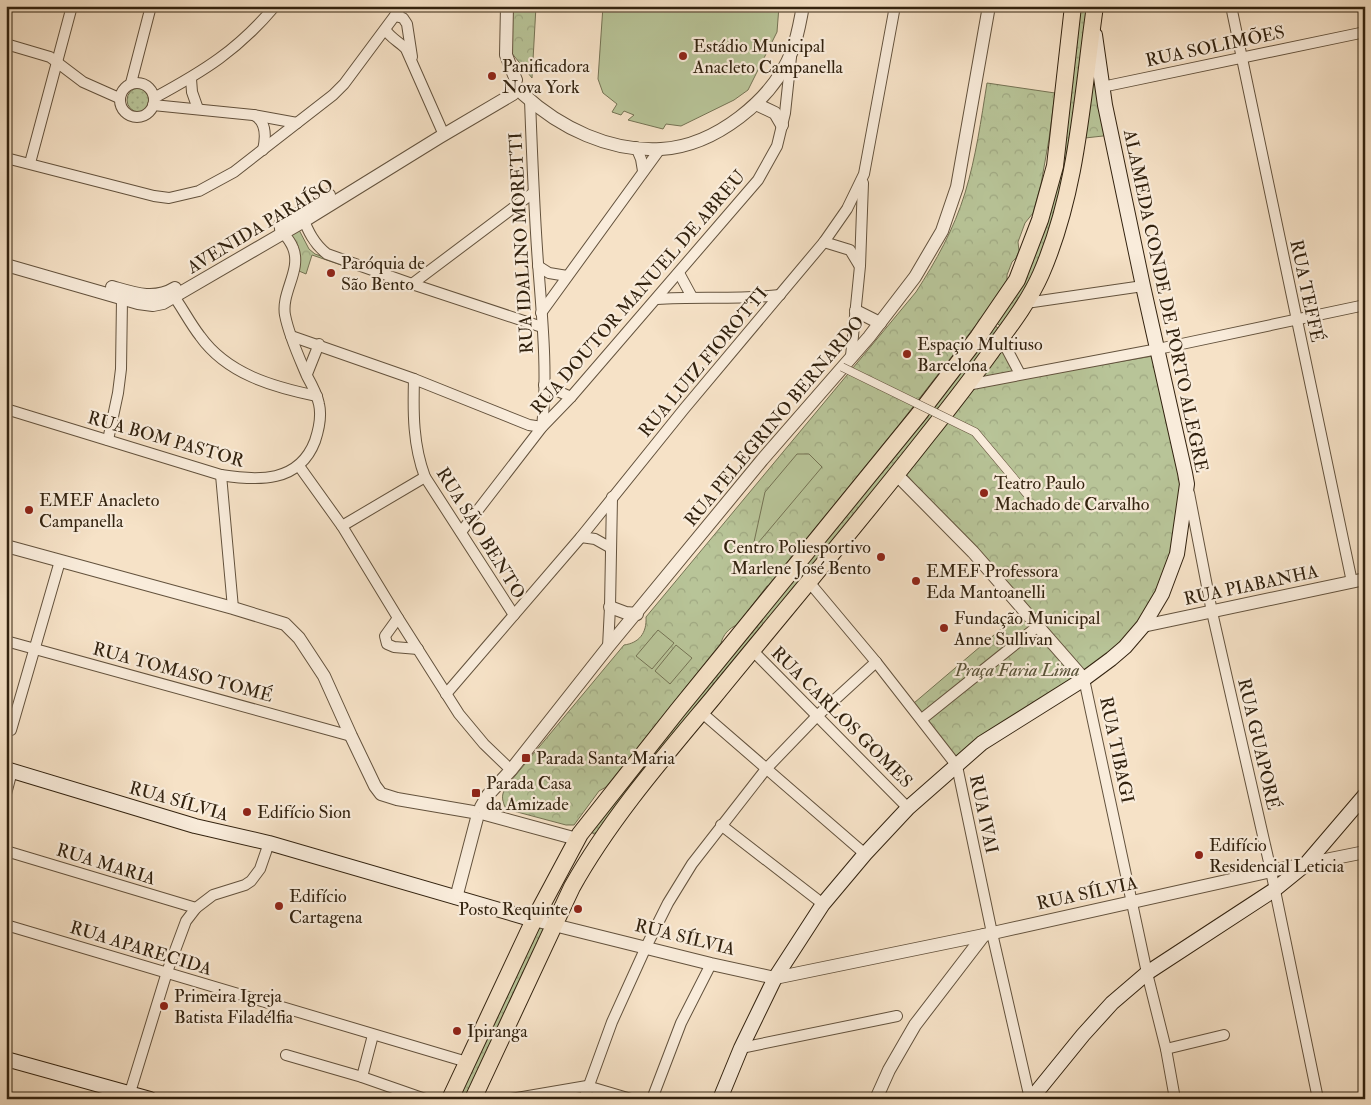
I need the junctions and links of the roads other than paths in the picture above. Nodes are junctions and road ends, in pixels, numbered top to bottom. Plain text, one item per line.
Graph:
1 (72, 6) edge
2 (152, 6) edge
3 (275, 6) edge
4 (402, 6) edge
5 (507, 6) edge
6 (803, 6) edge
7 (895, 6) edge
8 (990, 6) edge
9 (1073, 6) edge
10 (1231, 6) edge
11 (1094, 12) edge
12 (395, 16) junction
13 (386, 30) junction
14 (1365, 32) edge
15 (6, 44) edge
16 (792, 51) junction
17 (1241, 57) junction
18 (412, 60) junction
19 (57, 63) junction
20 (190, 79) junction
21 (131, 83) junction
22 (1102, 88) junction
23 (518, 91) junction
24 (119, 98) junction
25 (154, 101) junction
26 (756, 104) junction
27 (198, 109) junction
28 (253, 115) junction
29 (297, 123) junction
30 (782, 125) junction
31 (442, 131) junction
32 (636, 147) junction
33 (660, 149) junction
34 (262, 150) junction
35 (6, 158) edge
36 (30, 163) junction
37 (643, 171) junction
38 (864, 174) junction
39 (532, 192) junction
40 (302, 217) junction
41 (281, 229) junction
42 (824, 242) junction
43 (6, 258) edge
44 (6, 265) edge
45 (538, 266) junction
46 (860, 266) junction
47 (679, 273) junction
48 (567, 276) junction
49 (412, 284) junction
50 (1143, 286) junction
51 (123, 294) junction
52 (173, 294) junction
53 (780, 295) junction
54 (692, 297) junction
55 (657, 299) junction
56 (1026, 303) junction
57 (1365, 305) edge
58 (856, 311) junction
59 (542, 312) junction
60 (1296, 319) junction
61 (880, 323) junction
62 (986, 325) junction
63 (542, 327) junction
64 (291, 336) junction
65 (1001, 338) junction
66 (319, 344) junction
67 (1158, 349) junction
68 (851, 356) junction
69 (956, 366) junction
70 (842, 367) junction
71 (307, 374) junction
72 (1020, 374) junction
73 (414, 379) junction
74 (544, 385) junction
75 (967, 385) junction
76 (317, 396) junction
77 (571, 397) junction
78 (6, 409) edge
79 (542, 426) junction
80 (108, 440) junction
81 (300, 466) junction
82 (221, 475) junction
83 (897, 475) junction
84 (425, 477) junction
85 (1187, 484) junction
86 (1027, 494) dead end
87 (612, 497) junction
88 (342, 526) junction
89 (461, 532) junction
90 (581, 537) junction
91 (6, 546) edge
92 (611, 548) junction
93 (60, 561) junction
94 (1358, 580) edge
95 (809, 582) junction
96 (610, 607) junction
97 (234, 608) junction
98 (1212, 612) junction
99 (637, 614) junction
100 (514, 615) junction
101 (398, 618) junction
102 (1038, 626) junction
103 (1144, 626) junction
104 (6, 641) edge
105 (608, 647) junction
106 (36, 649) junction
107 (418, 649) junction
108 (752, 650) junction
109 (876, 662) junction
110 (1084, 679) junction
111 (446, 694) junction
112 (701, 712) junction
113 (817, 716) junction
114 (922, 719) junction
115 (11, 730) dead end
116 (351, 736) junction
117 (957, 766) junction
118 (766, 769) junction
119 (9, 770) edge
120 (511, 770) junction
121 (6, 794) edge
122 (1365, 795) edge
123 (908, 808) junction
124 (479, 813) junction
125 (612, 825) junction
126 (721, 825) junction
127 (577, 839) junction
128 (269, 843) junction
129 (6, 851) edge
130 (1365, 852) edge
131 (865, 854) junction
132 (1306, 864) junction
133 (582, 869) junction
134 (1271, 871) junction
135 (1274, 890) junction
136 (456, 898) junction
137 (1132, 902) junction
138 (823, 904) junction
139 (196, 908) junction
140 (562, 910) junction
141 (534, 920) junction
142 (6, 925) edge
143 (555, 926) junction
144 (988, 934) junction
145 (646, 947) junction
146 (711, 964) junction
147 (167, 972) junction
148 (1147, 973) junction
149 (775, 978) junction
150 (897, 1016) dead end
151 (373, 1035) junction
152 (1224, 1035) dead end
153 (741, 1048) junction
154 (1166, 1049) junction
155 (286, 1055) dead end
156 (6, 1058) edge
157 (467, 1062) junction
158 (362, 1077) junction
159 (587, 1086) junction
160 (129, 1096) edge
161 (150, 1099) edge
162 (425, 1099) edge
163 (450, 1099) edge
164 (473, 1099) edge
165 (513, 1099) edge
166 (584, 1099) edge
167 (631, 1099) edge
168 (652, 1099) edge
169 (720, 1099) edge
170 (876, 1099) edge
171 (1030, 1099) edge
172 (1175, 1099) edge
173 (1318, 1099) edge

1 - 19 street
2 - 21 street
3 - 20 street
4 - 12 street
5 - 23 street
6 - 16 street
7 - 38 street, RUA LUIZ FIOROTTI
8 - 61 street, RUA PELEGRINO BERNARDO
9 - 62 main road
10 - 17 street, RUA TEFFÉ
11 - 22 main road, ALAMEDA CONDE DE PORTO ALEGRE
11 - 56 main road
12 - 13 street
12 - 18 street
13 - 18 street
13 - 29 street
14 - 17 street, RUA SOLIMÕES
15 - 19 street
16 - 26 street
16 - 30 street, RUA DOUTOR MANUEL DE ABREU
17 - 22 street, RUA SOLIMÕES
17 - 60 street, RUA TEFFÉ
18 - 31 street
19 - 24 street
19 - 36 street
20 - 25 street
20 - 27 street
21 - 24 street
21 - 25 street
22 - 50 main road, ALAMEDA CONDE DE PORTO ALEGRE
23 - 31 street, AVENIDA PARAÍSO
23 - 32 street
23 - 39 street, RUA IDALINO MORETTI
24 - 25 street
25 - 27 street
26 - 30 street
26 - 33 street
27 - 28 street
28 - 29 street
28 - 34 street
29 - 34 street
30 - 47 street, RUA DOUTOR MANUEL DE ABREU
31 - 40 street, AVENIDA PARAÍSO
32 - 33 street
32 - 37 street
33 - 37 street
34 - 36 street
35 - 36 street
37 - 48 street
38 - 42 street, RUA LUIZ FIOROTTI
38 - 46 street
39 - 45 street, RUA IDALINO MORETTI
39 - 49 street
40 - 41 street, AVENIDA PARAÍSO
40 - 49 street
41 - 52 street, AVENIDA PARAÍSO
41 - 64 street
42 - 46 street
42 - 53 street, RUA LUIZ FIOROTTI
43 - 51 street, AVENIDA PARAÍSO
44 - 51 street, AVENIDA PARAÍSO
45 - 48 street
45 - 59 street, RUA IDALINO MORETTI
46 - 58 street
47 - 54 street
47 - 55 street, RUA DOUTOR MANUEL DE ABREU
48 - 59 street
49 - 63 street
50 - 56 street
50 - 67 main road, ALAMEDA CONDE DE PORTO ALEGRE
51 - 52 street, AVENIDA PARAÍSO
51 - 80 street
52 - 76 street
53 - 54 street
53 - 87 street, RUA LUIZ FIOROTTI
54 - 55 street
55 - 77 street, RUA DOUTOR MANUEL DE ABREU
56 - 65 main road
57 - 60 street
58 - 61 street
58 - 68 street
59 - 63 street, RUA IDALINO MORETTI
60 - 67 street
60 - 94 street, RUA TEFFÉ
61 - 68 street, RUA PELEGRINO BERNARDO
62 - 65 main road
62 - 69 main road
63 - 74 street, RUA IDALINO MORETTI
64 - 66 street
64 - 71 street
65 - 72 street
65 - 75 main road
66 - 71 street
66 - 73 street
67 - 72 street
67 - 85 main road, ALAMEDA CONDE DE PORTO ALEGRE
68 - 70 street, RUA PELEGRINO BERNARDO
69 - 75 main road
69 - 127 main road
70 - 86 street, bridge
70 - 99 street, RUA PELEGRINO BERNARDO
71 - 76 street
72 - 75 street
73 - 79 street
73 - 84 street, RUA SÃO BENTO
74 - 77 street
74 - 79 street, RUA IDALINO MORETTI
75 - 83 main road
76 - 81 street
77 - 79 street, RUA DOUTOR MANUEL DE ABREU
78 - 80 street, RUA BOM PASTOR
79 - 89 street, RUA DOUTOR MANUEL DE ABREU
80 - 82 street, RUA BOM PASTOR
81 - 82 street, RUA BOM PASTOR
81 - 88 street
82 - 97 street
83 - 95 main road
83 - 102 street, RUA TIBAGI
84 - 88 street
84 - 89 street, RUA SÃO BENTO
85 - 98 street, RUA GUAPORÉ
85 - 103 main road, ALAMEDA CONDE DE PORTO ALEGRE
87 - 90 street, RUA LUIZ FIOROTTI
87 - 92 street
88 - 101 street
89 - 100 street, RUA SÃO BENTO
90 - 92 street
90 - 100 street, RUA LUIZ FIOROTTI
91 - 93 street
92 - 96 street
93 - 97 street
93 - 106 street
94 - 98 street, RUA PIABANHA
95 - 108 main road
95 - 109 street, RUA IVAI
96 - 99 street
96 - 105 street
97 - 116 street
98 - 103 street, RUA PIABANHA
98 - 134 street, RUA GUAPORÉ
99 - 105 street, RUA PELEGRINO BERNARDO
100 - 111 street, RUA LUIZ FIOROTTI
101 - 107 street
101 - 107 street
102 - 110 street, RUA TIBAGI
102 - 114 street
103 - 110 main road, ALAMEDA CONDE DE PORTO ALEGRE
104 - 106 street, RUA TOMASO TOMÉ
105 - 120 street, RUA PELEGRINO BERNARDO
106 - 115 street
106 - 116 street, RUA TOMASO TOMÉ
107 - 111 street
108 - 112 main road
108 - 113 street, RUA CARLOS GOMES
109 - 113 street
109 - 114 street, RUA IVAI
110 - 117 main road, ALAMEDA CONDE DE PORTO ALEGRE
110 - 137 street, RUA TIBAGI
111 - 120 street
112 - 118 street
112 - 125 main road
113 - 118 street
113 - 123 street, RUA CARLOS GOMES
114 - 117 street, RUA IVAI
116 - 124 street
117 - 123 main road, ALAMEDA CONDE DE PORTO ALEGRE
117 - 144 street, RUA IVAI
118 - 126 street
118 - 131 street
119 - 121 street
119 - 128 main road, RUA SÍLVIA
120 - 124 street, RUA PELEGRINO BERNARDO
122 - 132 main road
123 - 131 main road, ALAMEDA CONDE DE PORTO ALEGRE
124 - 127 street
124 - 136 street, RUA PELEGRINO BERNARDO
125 - 127 main road
125 - 133 main road
126 - 138 street
126 - 145 street
127 - 133 main road
127 - 141 main road
128 - 136 main road, RUA SÍLVIA
128 - 139 street
129 - 139 street, RUA MARIA
130 - 132 street, RUA SÍLVIA
131 - 138 main road, ALAMEDA CONDE DE PORTO ALEGRE
132 - 134 street, RUA SÍLVIA
132 - 135 main road
133 - 140 main road
134 - 135 street, RUA GUAPORÉ
134 - 137 street, RUA SÍLVIA
135 - 148 main road
135 - 173 street, RUA GUAPORÉ
136 - 141 main road, RUA SÍLVIA
137 - 144 street, RUA SÍLVIA
137 - 148 street, RUA TIBAGI
138 - 149 main road, ALAMEDA CONDE DE PORTO ALEGRE
139 - 147 street
140 - 141 main road
140 - 143 main road
141 - 143 street, RUA SÍLVIA
141 - 157 main road
142 - 147 street, RUA APARECIDA
143 - 145 street, RUA SÍLVIA
143 - 164 main road
144 - 149 street, RUA SÍLVIA
144 - 170 street
144 - 171 street, RUA IVAI
145 - 146 street, RUA SÍLVIA
145 - 159 street
146 - 149 street, RUA SÍLVIA
146 - 168 street
147 - 151 street, RUA APARECIDA
147 - 160 street
148 - 154 street, RUA TIBAGI
148 - 171 main road
149 - 153 main road, ALAMEDA CONDE DE PORTO ALEGRE
150 - 153 street
151 - 157 street, RUA APARECIDA
151 - 158 street
152 - 154 street
153 - 169 main road, ALAMEDA CONDE DE PORTO ALEGRE
154 - 172 street, RUA TIBAGI
155 - 158 street
156 - 160 main road
157 - 163 main road
158 - 162 street
159 - 165 street
159 - 166 street
159 - 167 street
160 - 161 main road

